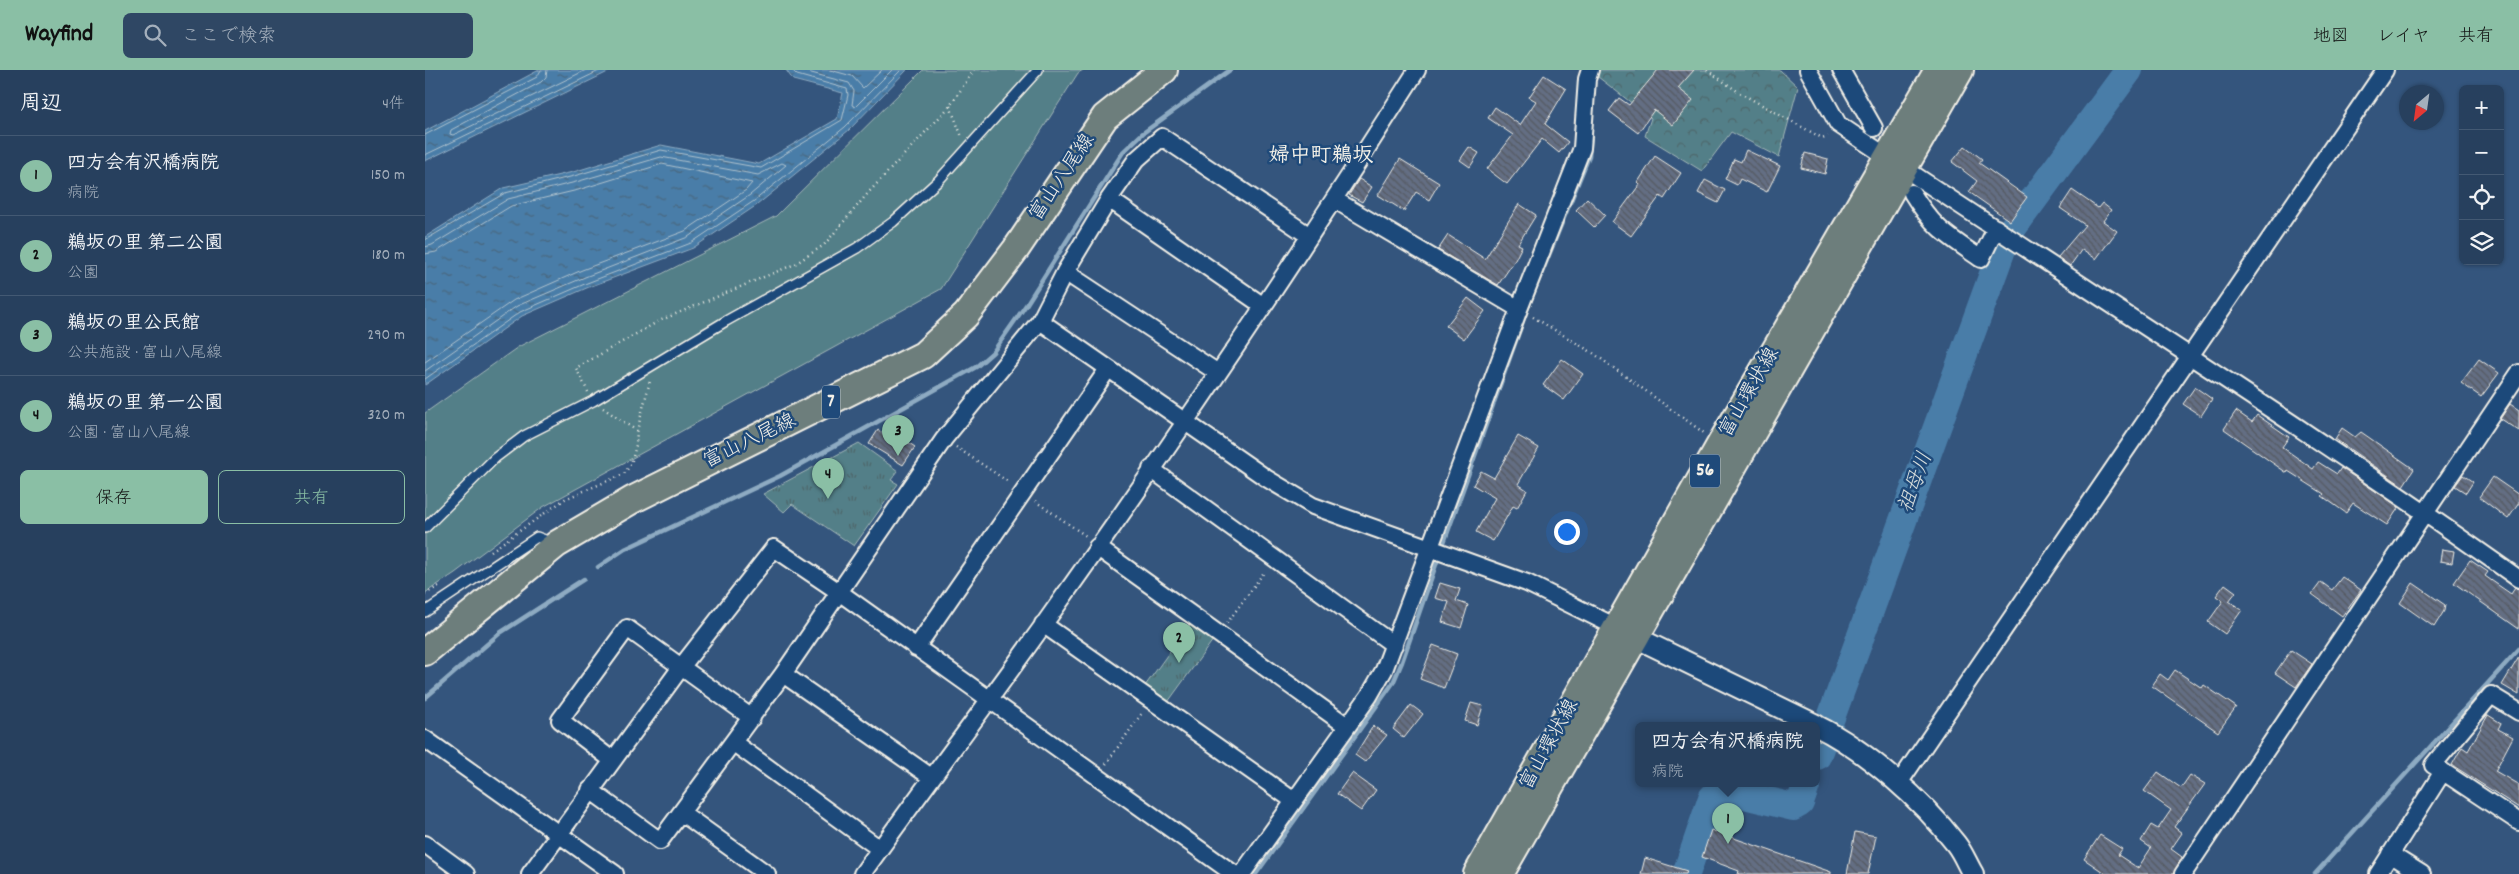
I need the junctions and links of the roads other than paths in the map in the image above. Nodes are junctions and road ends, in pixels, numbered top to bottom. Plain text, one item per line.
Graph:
1 (1038, 70) edge
2 (1164, 70) edge
3 (1417, 70) edge
4 (1590, 70) edge
5 (1808, 70) edge
6 (1841, 70) edge
7 (1938, 70) edge
8 (1960, 70) edge
9 (2385, 70) edge
10 (1873, 128) tunnel mouth
11 (1896, 161) junction
12 (1912, 193) dead end
13 (1109, 199) junction
14 (1335, 200) junction
15 (1996, 228) junction
16 (1309, 235) junction
17 (1065, 272) junction
18 (1262, 305) junction
19 (1519, 309) junction
20 (1040, 321) junction
21 (2191, 355) junction
22 (1108, 368) junction
23 (1218, 373) junction
24 (2519, 373) edge
25 (1185, 421) junction
26 (1151, 469) junction
27 (2426, 512) junction
28 (425, 528) edge
29 (557, 544) junction
30 (1429, 547) junction
31 (1097, 548) junction
32 (2519, 579) edge
33 (839, 592) junction
34 (425, 612) edge
35 (1043, 624) junction
36 (1626, 632) junction
37 (1394, 645) junction
38 (916, 648) junction
39 (425, 652) edge
40 (682, 666) junction
41 (783, 674) junction
42 (989, 699) junction
43 (2519, 712) edge
44 (752, 718) junction
45 (1808, 722) edge
46 (1347, 726) junction
47 (1820, 728) edge
48 (425, 739) edge
49 (734, 743) junction
50 (612, 760) junction
51 (2442, 773) junction
52 (931, 777) junction
53 (1899, 783) junction
54 (590, 790) junction
55 (1294, 800) junction
56 (681, 813) junction
57 (2519, 822) edge
58 (558, 834) junction
59 (425, 844) edge
60 (880, 849) junction
61 (2390, 854) junction
62 (466, 874) edge
63 (530, 874) edge
64 (615, 874) edge
65 (767, 874) edge
66 (862, 874) edge
67 (1234, 874) edge
68 (1242, 874) edge
69 (1477, 874) edge
70 (1500, 874) edge
71 (1973, 874) edge
72 (2183, 874) edge
73 (2378, 874) edge
74 (2422, 874) edge

1 - 28 lane
2 - 29 main road, 富山八尾線 / 7
3 - 14 street
4 - 19 street
5 - 11 street
6 - 10 street
7 - 11 main road, 富山環状線 / 56
8 - 11 main road, 富山環状線 / 56
9 - 21 street
11 - 15 street
11 - 36 main road, 富山環状線 / 56
11 - 36 main road, 富山環状線 / 56
12 - 15 street
13 - 16 street
13 - 17 street
13 - 18 street
14 - 16 street
14 - 19 street
15 - 21 street
16 - 18 street
17 - 20 street
17 - 23 street
18 - 23 street
19 - 30 street
20 - 22 street
20 - 33 street
21 - 27 street
21 - 53 street
22 - 25 street
22 - 38 street
23 - 25 street
24 - 27 street
25 - 26 street
25 - 30 street
26 - 31 street
26 - 37 street
27 - 32 street
27 - 72 street
29 - 34 lane
29 - 39 main road, 富山八尾線 / 7
30 - 36 street
30 - 37 street
31 - 35 street
31 - 46 street
33 - 38 street
33 - 40 street
33 - 41 street
35 - 42 street
35 - 55 street
36 - 45 street
36 - 69 main road, 富山環状線 / 56
36 - 70 main road, 富山環状線 / 56
37 - 46 street
38 - 42 street
40 - 44 street
40 - 50 street
40 - 50 street
41 - 44 street
41 - 52 street
42 - 52 street
42 - 67 street
43 - 51 street
44 - 49 street
46 - 55 street
47 - 53 street
48 - 58 street
49 - 56 street
49 - 60 street
50 - 54 street
51 - 57 street
51 - 61 street
52 - 60 street
53 - 71 street
54 - 56 street
54 - 58 street
55 - 68 street
56 - 65 street
58 - 63 street
58 - 64 street
59 - 62 street
60 - 66 street
61 - 73 street
61 - 74 street

